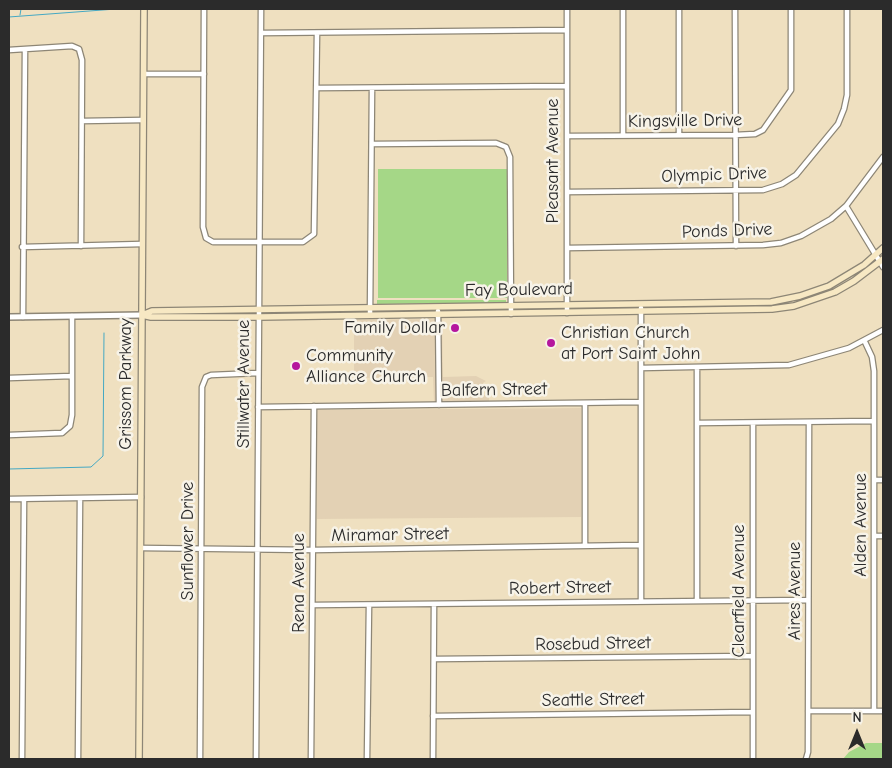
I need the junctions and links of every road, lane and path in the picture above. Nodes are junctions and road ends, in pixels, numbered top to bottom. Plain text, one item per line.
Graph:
1 (144, 9) edge
2 (204, 9) edge
3 (261, 9) edge
4 (567, 9) edge
5 (623, 9) edge
6 (679, 9) edge
7 (735, 9) edge
8 (791, 9) edge
9 (847, 9) edge
10 (567, 30) junction
11 (261, 33) junction
12 (317, 33) junction
13 (25, 49) junction
14 (9, 50) edge
15 (144, 74) junction
16 (204, 74) junction
17 (566, 86) junction
18 (316, 88) junction
19 (372, 88) junction
20 (143, 120) junction
21 (82, 121) junction
22 (623, 135) junction
23 (679, 135) junction
24 (735, 135) junction
25 (567, 136) junction
26 (372, 144) junction
27 (883, 156) edge
28 (736, 190) junction
29 (567, 192) junction
30 (846, 206) junction
31 (259, 242) junction
32 (142, 244) junction
33 (80, 246) junction
34 (736, 246) junction
35 (22, 247) junction
36 (567, 248) junction
37 (883, 248) edge
38 (875, 256) junction
39 (882, 262) edge
40 (737, 303) junction
41 (641, 304) junction
42 (511, 305) junction
43 (567, 305) junction
44 (438, 306) junction
45 (370, 307) junction
46 (259, 309) junction
47 (738, 311) junction
48 (641, 312) junction
49 (567, 313) junction
50 (142, 314) junction
51 (438, 314) junction
52 (510, 314) junction
53 (370, 315) junction
54 (72, 316) junction
55 (9, 317) edge
56 (23, 317) junction
57 (259, 317) junction
58 (883, 330) edge
59 (865, 342) junction
60 (641, 368) junction
61 (697, 368) junction
62 (258, 373) junction
63 (72, 376) junction
64 (9, 378) edge
65 (641, 402) junction
66 (584, 403) junction
67 (439, 405) junction
68 (314, 406) junction
69 (258, 407) junction
70 (874, 421) junction
71 (697, 423) junction
72 (809, 423) junction
73 (753, 424) junction
74 (9, 434) edge
75 (874, 480) junction
76 (883, 480) edge
77 (141, 497) junction
78 (80, 498) junction
79 (24, 499) junction
80 (9, 500) edge
81 (874, 536) junction
82 (883, 536) edge
83 (640, 545) junction
84 (585, 546) junction
85 (140, 548) junction
86 (202, 548) junction
87 (257, 549) junction
88 (313, 550) junction
89 (753, 600) junction
90 (808, 600) junction
91 (641, 601) junction
92 (697, 601) junction
93 (434, 604) junction
94 (313, 605) junction
95 (369, 605) junction
96 (753, 656) junction
97 (434, 659) junction
98 (808, 711) junction
99 (874, 711) junction
100 (883, 711) edge
101 (752, 712) junction
102 (433, 716) junction
103 (22, 759) edge
104 (78, 759) edge
105 (139, 759) edge
106 (200, 759) edge
107 (256, 759) edge
108 (311, 759) edge
109 (367, 759) edge
110 (433, 759) edge
111 (753, 759) edge
112 (806, 759) edge

1 - 15 main road, Grissom Parkway
2 - 16 street
3 - 11 street, Stillwater Avenue
4 - 10 street, Pleasant Avenue
5 - 22 street
6 - 23 street
7 - 24 street
8 - 24 street, Kingsville Drive
9 - 28 street, Olympic Drive
10 - 12 street
10 - 17 street, Pleasant Avenue
11 - 12 street
11 - 31 street, Stillwater Avenue
12 - 18 street
13 - 14 street
13 - 21 street
13 - 35 street
15 - 16 street
15 - 20 main road, Grissom Parkway
16 - 31 street
17 - 19 street
17 - 25 street, Pleasant Avenue
18 - 19 street
18 - 31 street
19 - 26 street
20 - 21 street
20 - 32 main road, Grissom Parkway
21 - 33 street
22 - 23 street, Kingsville Drive
22 - 25 street, Kingsville Drive
23 - 24 street, Kingsville Drive
24 - 28 street
25 - 29 street, Pleasant Avenue
26 - 42 street
26 - 45 street
27 - 30 street, Ponds Drive
28 - 29 street, Olympic Drive
28 - 34 street
29 - 36 street, Pleasant Avenue
30 - 34 street, Ponds Drive
30 - 38 street
31 - 46 street, Stillwater Avenue
32 - 33 street
32 - 50 main road, Grissom Parkway
33 - 35 street
34 - 36 street, Ponds Drive
35 - 56 street
36 - 43 street, Pleasant Avenue
37 - 38 main road, Fay Boulevard
38 - 39 street
38 - 40 main road, Fay Boulevard
39 - 47 main road, Fay Boulevard
40 - 41 main road, Fay Boulevard
40 - 47 street
41 - 43 main road, Fay Boulevard
41 - 48 street
42 - 43 main road, Fay Boulevard
42 - 44 main road, Fay Boulevard
42 - 52 street
43 - 49 street, Pleasant Avenue
44 - 45 main road, Fay Boulevard
44 - 51 street
45 - 46 main road, Fay Boulevard
45 - 53 street
46 - 50 main road, Fay Boulevard
46 - 57 street, Stillwater Avenue
47 - 48 main road, Fay Boulevard
48 - 49 main road, Fay Boulevard
48 - 60 street
49 - 52 main road, Fay Boulevard
50 - 54 street, Fay Boulevard
50 - 57 main road, Fay Boulevard
50 - 77 main road, Grissom Parkway
51 - 52 main road, Fay Boulevard
51 - 53 main road, Fay Boulevard
51 - 67 street
53 - 57 main road, Fay Boulevard
54 - 56 street, Fay Boulevard
54 - 63 street
55 - 56 street, Fay Boulevard
57 - 62 street, Stillwater Avenue
58 - 59 street
59 - 61 street
59 - 70 street, Alden Avenue
60 - 61 street
60 - 65 street
61 - 71 street
62 - 69 street, Stillwater Avenue
62 - 86 street, Sunflower Drive
63 - 64 street
63 - 74 street
65 - 66 street, Balfern Street
65 - 83 street
66 - 67 street, Balfern Street
66 - 84 street
67 - 68 street, Balfern Street
68 - 69 street, Balfern Street
68 - 88 street, Rena Avenue
69 - 87 street, Stillwater Avenue
70 - 72 street
70 - 75 street, Alden Avenue
71 - 73 street
71 - 92 street
72 - 73 street
72 - 90 street, Aires Avenue
73 - 89 street, Clearfield Avenue
75 - 76 street
75 - 81 street, Alden Avenue
77 - 78 street
77 - 85 main road, Grissom Parkway
78 - 79 street
78 - 104 street
79 - 80 street
79 - 103 street
81 - 82 street
81 - 99 street, Alden Avenue
83 - 84 street, Miramar Street
83 - 91 street
84 - 88 street, Miramar Street
85 - 86 street, Miramar Street
85 - 105 main road, Grissom Parkway
86 - 87 street, Miramar Street
86 - 106 street, Sunflower Drive
87 - 88 street, Miramar Street
87 - 107 street, Stillwater Avenue
88 - 94 street, Rena Avenue
89 - 90 street, Robert Street
89 - 92 street, Robert Street
89 - 96 street, Clearfield Avenue
90 - 98 street, Aires Avenue
91 - 92 street, Robert Street
91 - 93 street, Robert Street
93 - 95 street, Robert Street
93 - 97 street
94 - 95 street, Robert Street
94 - 108 street, Rena Avenue
95 - 109 street
96 - 97 street, Rosebud Street
96 - 101 street, Clearfield Avenue
97 - 102 street
98 - 99 street
98 - 112 street, Aires Avenue
99 - 100 street
101 - 102 street, Seattle Street
101 - 111 street, Clearfield Avenue
102 - 110 street

